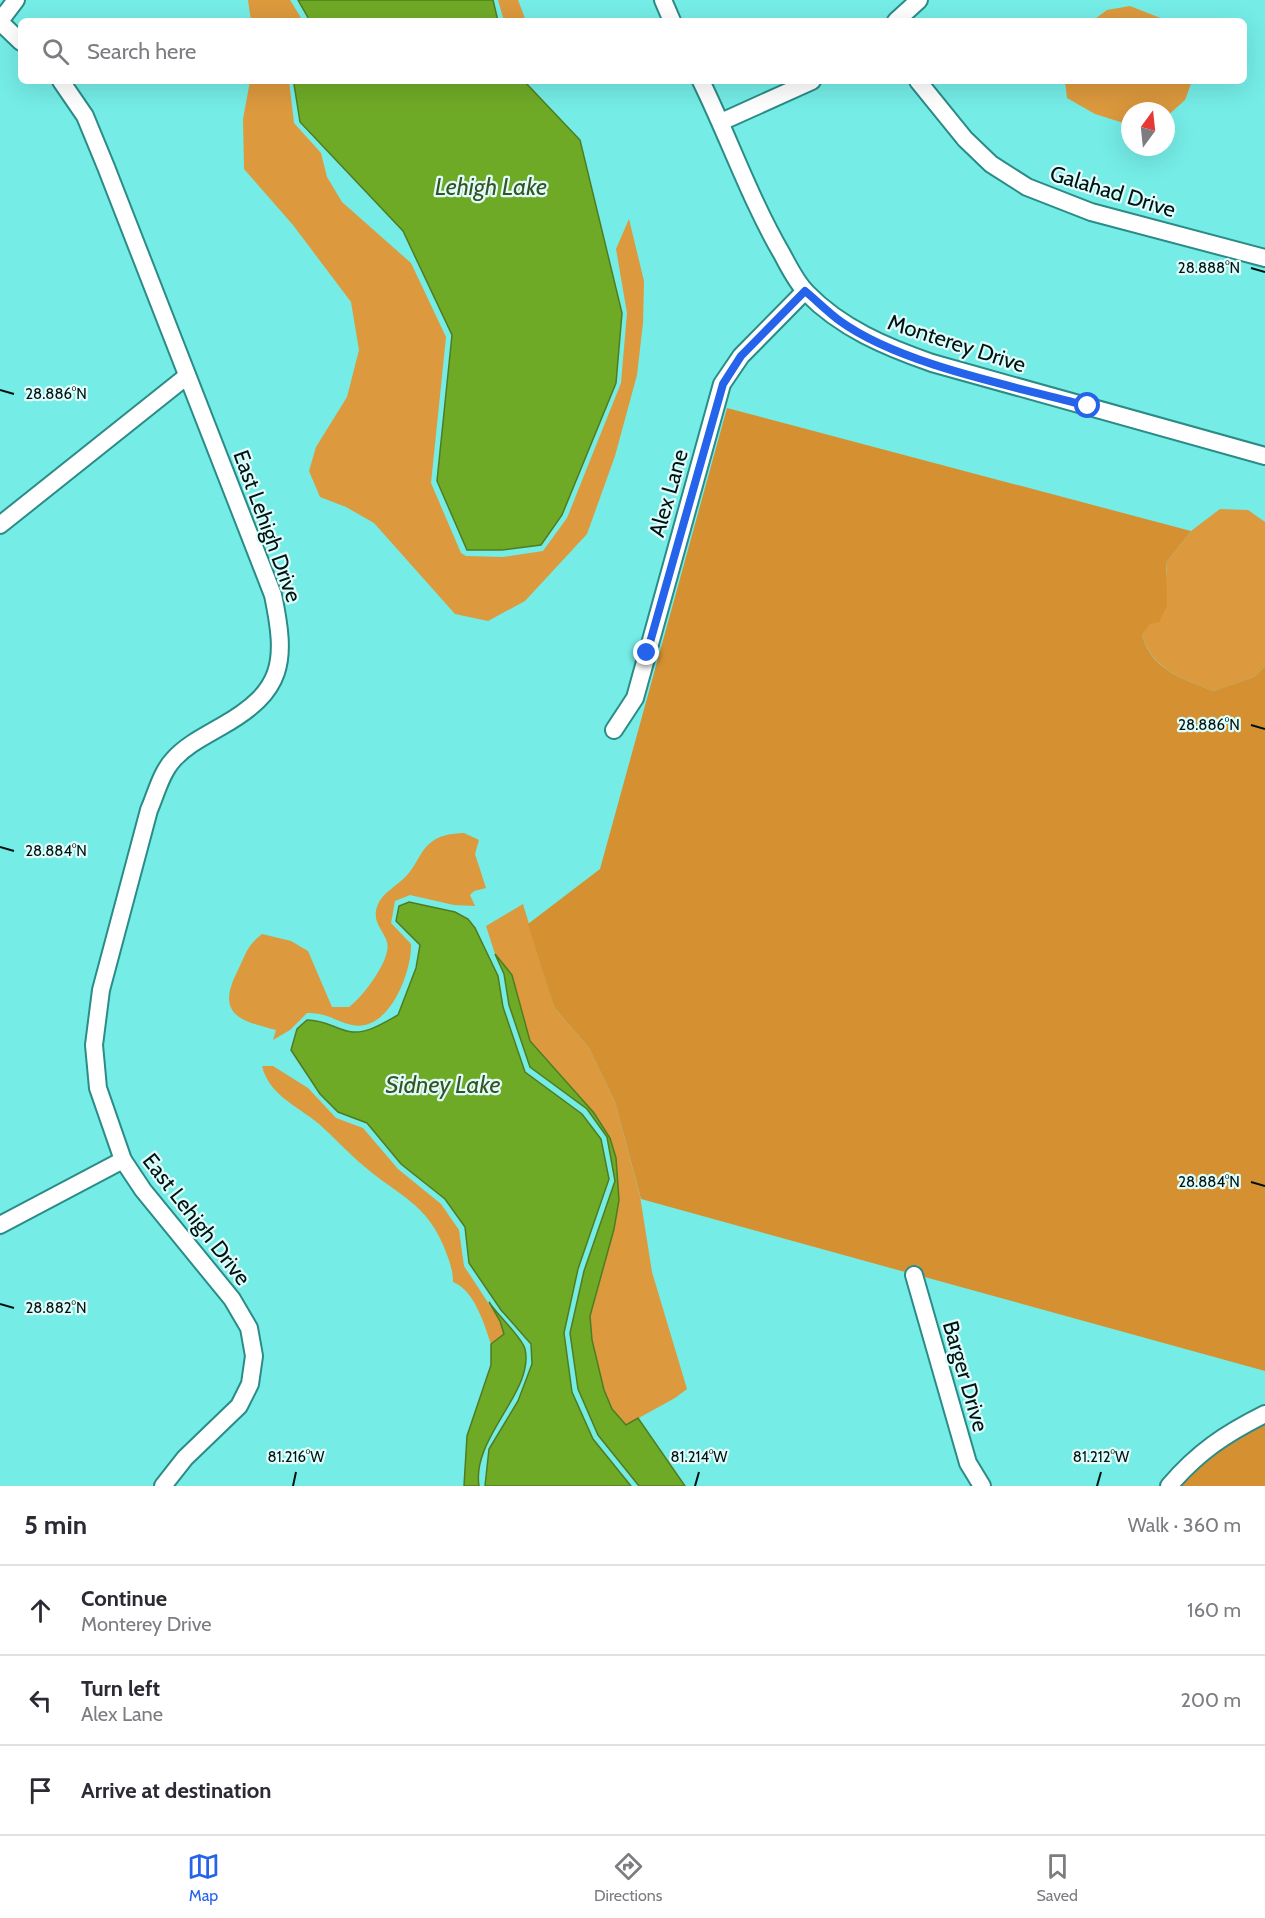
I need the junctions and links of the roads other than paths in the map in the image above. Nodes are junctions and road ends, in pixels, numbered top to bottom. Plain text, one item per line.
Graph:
1 (16, 0) edge
2 (663, 0) edge
3 (919, 0) edge
4 (671, 18) edge
5 (899, 18) edge
6 (0, 22) edge
7 (18, 39) edge
8 (63, 84) edge
9 (702, 84) edge
10 (805, 84) edge
11 (920, 84) edge
12 (721, 122) junction
13 (1265, 258) edge
14 (805, 291) junction
15 (188, 376) junction
16 (1265, 456) edge
17 (0, 525) edge
18 (614, 730) dead end
19 (123, 1160) junction
20 (0, 1225) edge
21 (914, 1275) dead end
22 (1265, 1414) edge
23 (163, 1486) edge
24 (982, 1486) edge
25 (1169, 1486) edge

1 - 6 street
2 - 4 street
3 - 5 street
6 - 7 street
8 - 15 street, East Lehigh Drive
9 - 12 street, Monterey Drive
10 - 12 street
11 - 13 street, Galahad Drive
12 - 14 street, Monterey Drive
14 - 16 street, Monterey Drive
14 - 18 street, Alex Lane
15 - 17 street
15 - 19 street, East Lehigh Drive
19 - 20 street
19 - 23 street, East Lehigh Drive
21 - 24 street, Barger Drive
22 - 25 street

